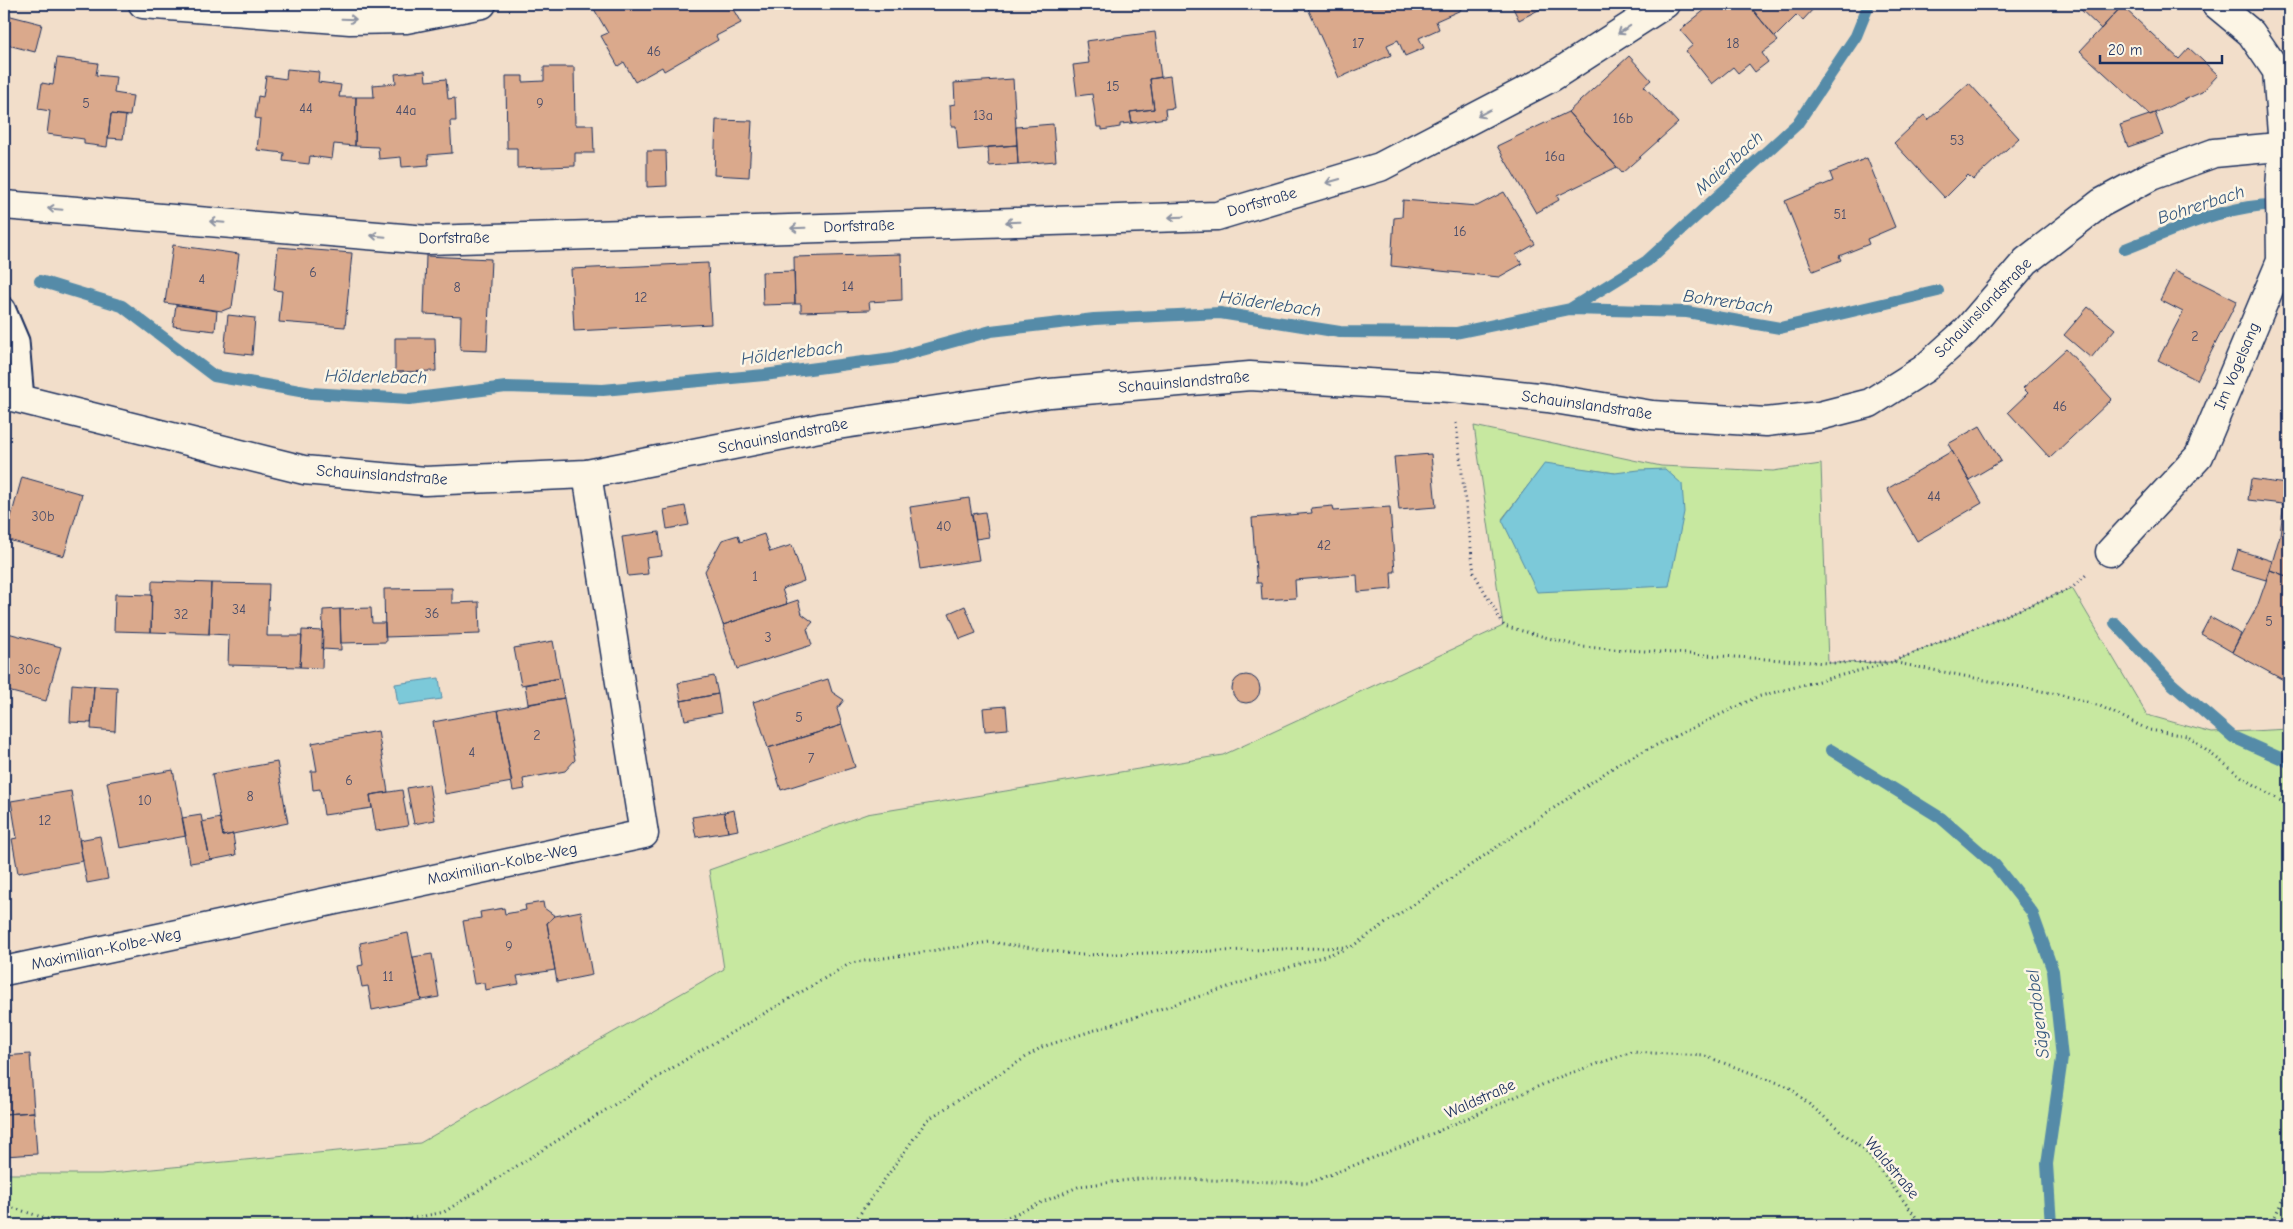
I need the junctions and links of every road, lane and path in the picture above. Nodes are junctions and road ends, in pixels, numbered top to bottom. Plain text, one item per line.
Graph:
1 (143, 4) edge
2 (482, 4) edge
3 (1665, 4) edge
4 (2216, 4) edge
5 (2286, 146) edge
6 (4, 205) edge
7 (4, 308) edge
8 (1452, 388) junction
9 (13, 397) edge
10 (587, 474) junction
11 (2110, 552) joint
12 (1892, 662) junction
13 (2289, 806) edge
14 (1351, 948) junction
15 (4, 971) edge
16 (2289, 1186) edge
17 (4, 1205) edge
18 (67, 1225) edge
19 (381, 1225) edge
20 (852, 1225) edge
21 (996, 1225) edge
22 (1922, 1225) edge
23 (2271, 1225) edge

1 -> 2 street
3 -> 6 street, Dorfstraße
4 - 5 street, Im Vogelsang
5 - 8 street, Schauinslandstraße
5 - 11 street, Im Vogelsang
7 - 9 lane
8 - 10 street, Schauinslandstraße
8 - 12 path
9 - 10 street, Schauinslandstraße
10 - 15 street, Maximilian-Kolbe-Weg
11 - 12 path
12 - 13 path
12 - 14 path
14 - 19 path
14 - 20 path
16 - 23 path
17 - 18 path
21 - 22 path, Waldstraße

